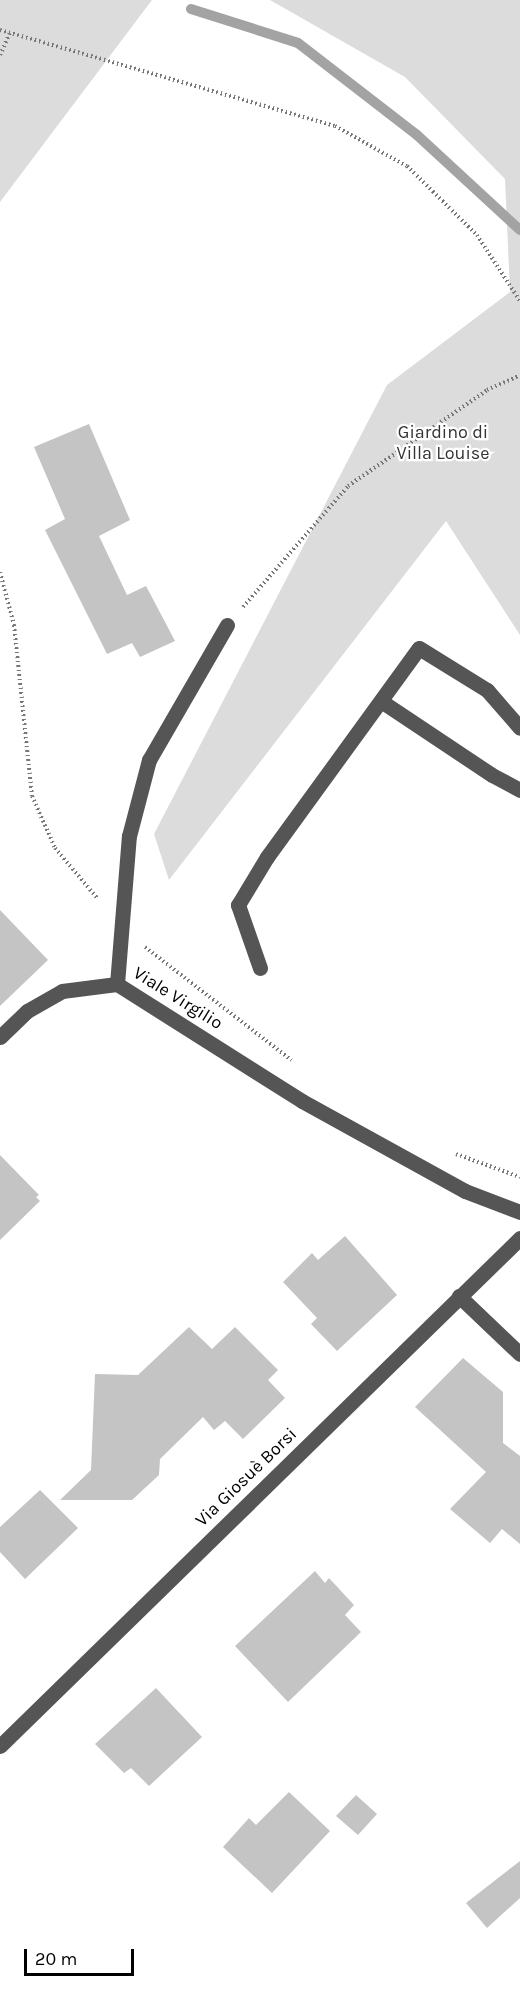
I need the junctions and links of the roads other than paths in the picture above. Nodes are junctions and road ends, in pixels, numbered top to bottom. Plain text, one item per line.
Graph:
1 (226, 625) road end
2 (381, 700) junction
3 (520, 728) edge
4 (520, 790) edge
5 (260, 968) dead end
6 (117, 984) junction
7 (0, 1037) edge
8 (520, 1212) edge
9 (520, 1238) edge
10 (459, 1296) junction
11 (520, 1354) edge
12 (0, 1746) edge

1 - 6 street, Viale Virgilio
2 - 3 street
2 - 4 street
2 - 5 street
6 - 7 street
6 - 8 street, Viale Virgilio
9 - 10 street, Via Giosuè Borsi
10 - 11 street
10 - 12 street, Via Giosuè Borsi

